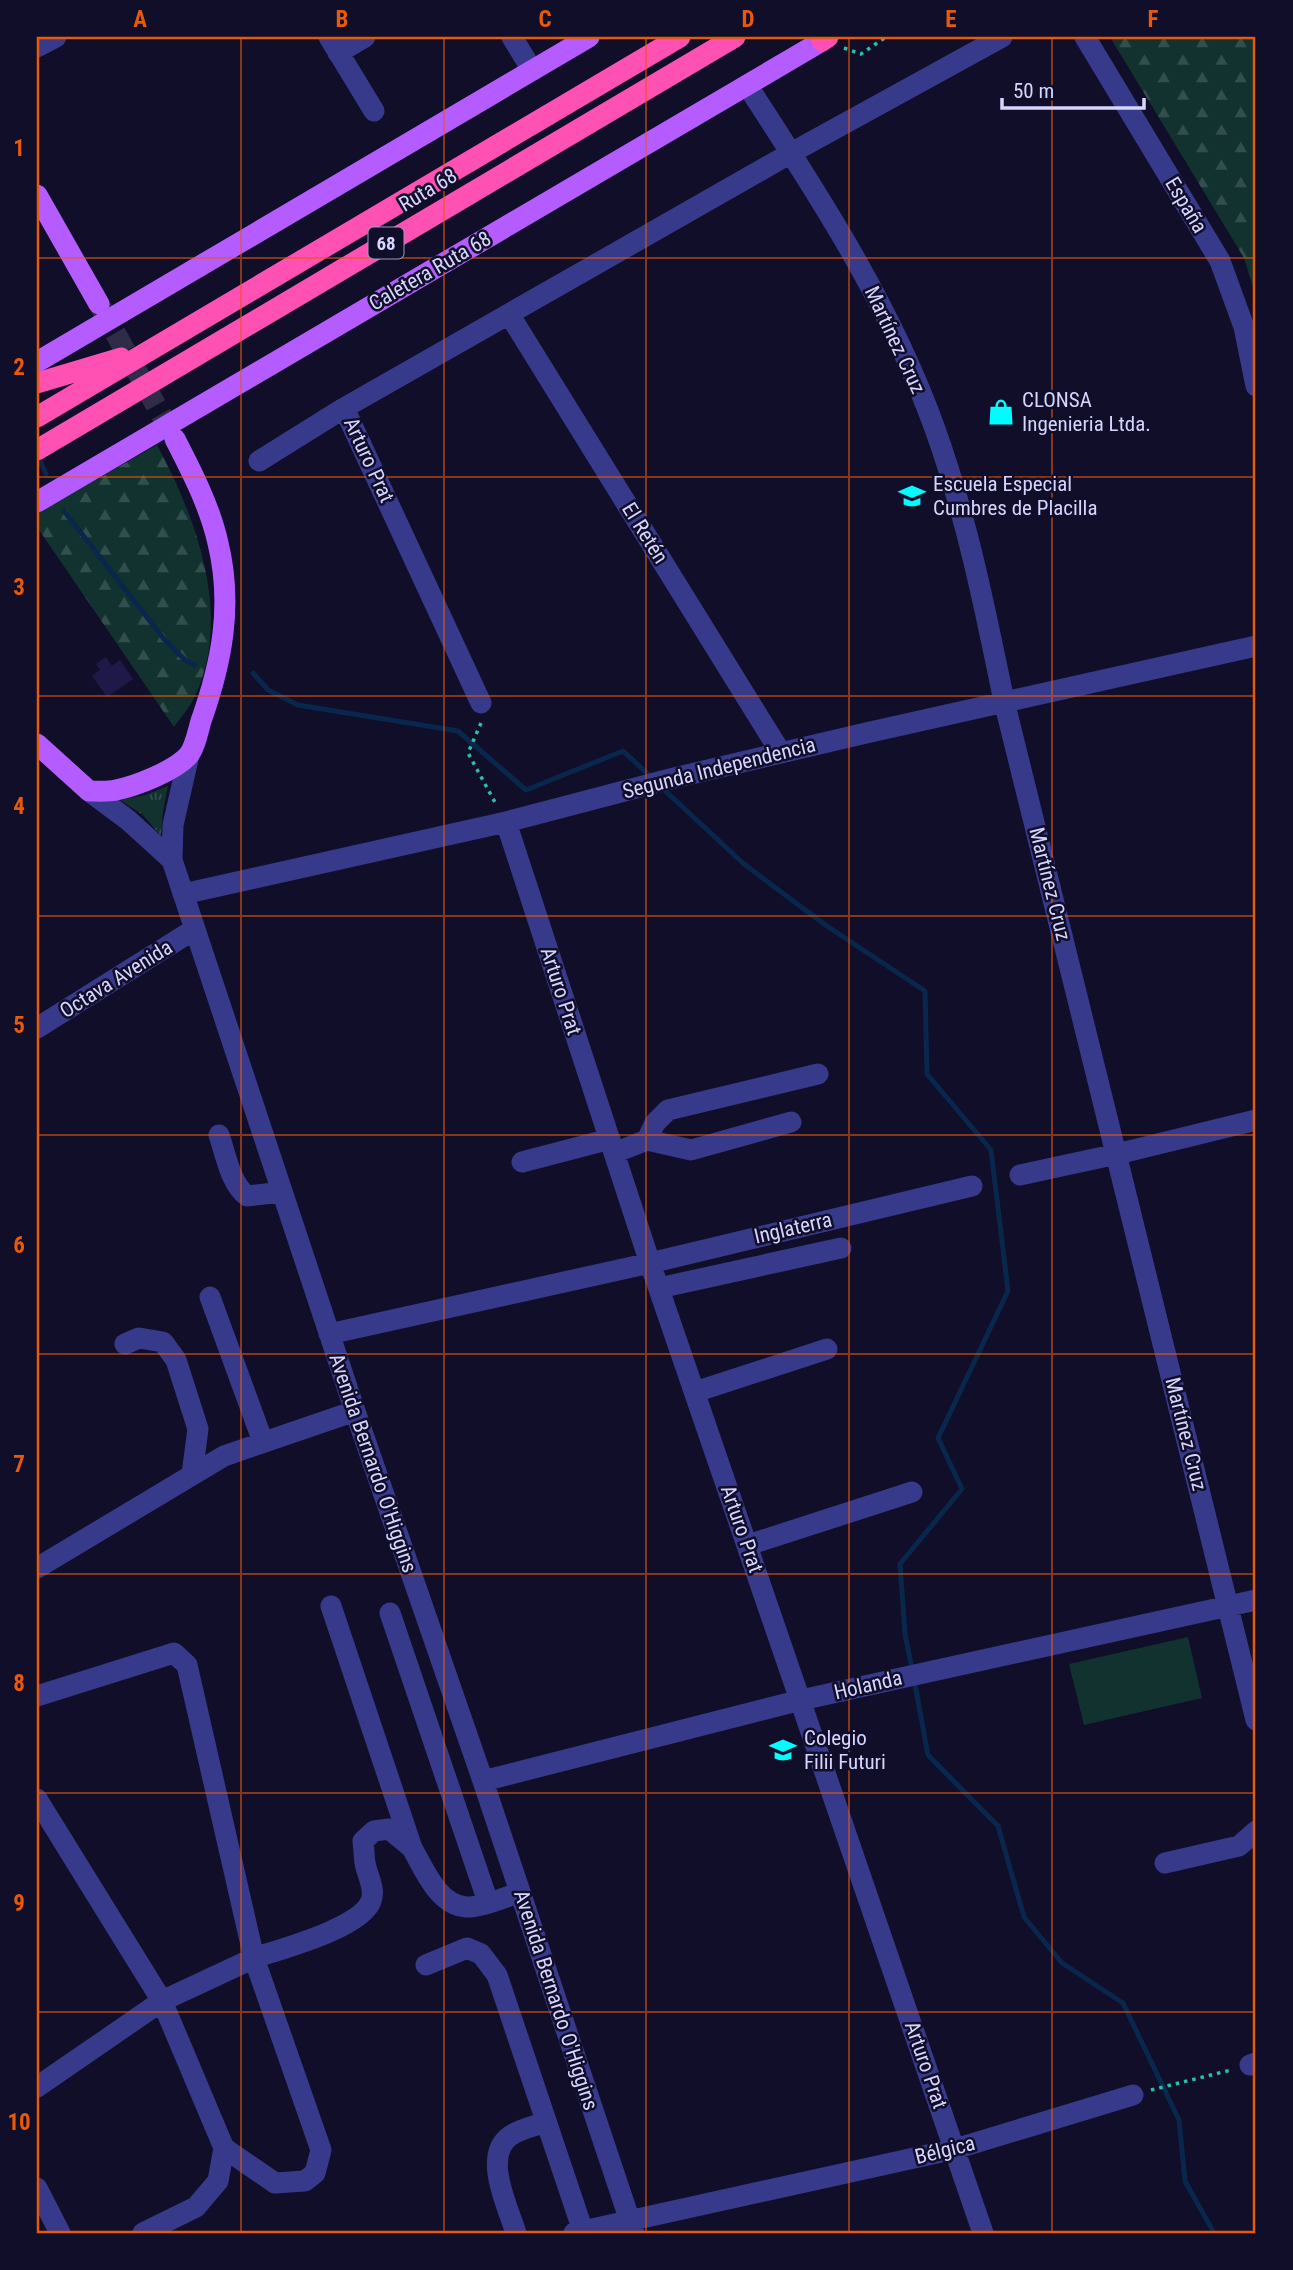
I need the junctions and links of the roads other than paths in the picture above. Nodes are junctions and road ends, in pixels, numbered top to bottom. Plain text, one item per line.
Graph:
1 (56, 37) edge
2 (365, 37) edge
3 (512, 37) edge
4 (589, 37) edge
5 (680, 37) edge
6 (735, 37) edge
7 (1002, 37) edge
8 (1085, 37) edge
9 (825, 39) edge
10 (334, 45) edge
11 (37, 47) edge
12 (532, 70) junction
13 (747, 85) junction
14 (374, 111) dead end
15 (791, 153) junction
16 (37, 195) edge
17 (99, 304) tunnel mouth
18 (509, 314) junction
19 (1250, 324) edge
20 (150, 350) junction
21 (37, 362) edge
22 (37, 383) edge
23 (1256, 386) edge
24 (344, 408) junction
25 (37, 417) edge
26 (175, 439) tunnel mouth
27 (37, 450) edge
28 (259, 461) dead end
29 (37, 502) edge
30 (1256, 646) edge
31 (1004, 701) junction
32 (481, 714) road end
33 (37, 744) edge
34 (780, 753) junction
35 (189, 755) junction
36 (89, 791) junction
37 (506, 822) junction
38 (172, 860) junction
39 (183, 894) junction
40 (195, 929) junction
41 (37, 1028) edge
42 (818, 1074) dead end
43 (1256, 1120) edge
44 (791, 1122) dead end
45 (219, 1135) dead end
46 (647, 1140) junction
47 (612, 1146) junction
48 (1117, 1154) junction
49 (522, 1162) dead end
50 (1020, 1175) dead end
51 (972, 1185) dead end
52 (282, 1192) junction
53 (841, 1248) dead end
54 (650, 1263) junction
55 (659, 1288) junction
56 (210, 1297) dead end
57 (329, 1334) junction
58 (125, 1344) dead end
59 (827, 1349) dead end
60 (695, 1392) junction
61 (355, 1411) junction
62 (262, 1442) junction
63 (192, 1474) junction
64 (912, 1492) dead end
65 (748, 1545) junction
66 (37, 1568) edge
67 (1256, 1600) edge
68 (331, 1606) dead end
69 (1228, 1607) junction
70 (390, 1613) dead end
71 (37, 1696) edge
72 (801, 1700) junction
73 (1256, 1720) edge
74 (483, 1781) junction
75 (37, 1799) edge
76 (1256, 1831) edge
77 (412, 1848) junction
78 (1165, 1863) dead end
79 (519, 1894) junction
80 (488, 1902) junction
81 (254, 1958) junction
82 (426, 1965) dead end
83 (162, 2001) junction
84 (37, 2087) edge
85 (1133, 2095) road end
86 (546, 2122) junction
87 (224, 2148) junction
88 (955, 2149) junction
89 (37, 2188) edge
90 (632, 2227) edge
91 (579, 2232) edge
92 (60, 2233) edge
93 (143, 2233) edge
94 (516, 2233) edge
95 (983, 2233) edge

1 - 11 street
2 - 10 street
3 - 12 street
4 - 12 main road
5 - 20 highway, Ruta 68 / 68
6 - 27 highway, Ruta 68 / 68
7 - 15 street
8 - 19 street, España
9 - 13 main road, Caletera Ruta 68
10 - 14 street
12 - 21 main road
13 - 15 street, Martínez Cruz
13 - 29 main road, Caletera Ruta 68
15 - 18 street
15 - 31 street, Martínez Cruz
16 - 17 main road
18 - 24 street
18 - 34 street, El Retén
19 - 23 street, España
20 - 22 highway
20 - 25 highway, Ruta 68 / 68
24 - 28 street
24 - 32 street, Arturo Prat
26 - 35 main road
30 - 31 street, Segunda Independencia
31 - 34 street, Segunda Independencia
31 - 48 street, Martínez Cruz
33 - 36 main road, Avenida Bernardo O'Higgins
34 - 37 street, Segunda Independencia
35 - 36 main road
35 - 38 street
36 - 38 street, Avenida Bernardo O'Higgins
37 - 39 street, Segunda Independencia
37 - 47 street, Arturo Prat
38 - 39 street, Avenida Bernardo O'Higgins
39 - 40 street, Avenida Bernardo O'Higgins
40 - 41 street, Octava Avenida
40 - 52 street, Avenida Bernardo O'Higgins
42 - 46 street
43 - 48 street
44 - 46 street
45 - 52 street
46 - 47 street
47 - 49 street
47 - 54 street, Arturo Prat
48 - 50 street
48 - 69 street, Martínez Cruz
51 - 54 street, Inglaterra
52 - 57 street, Avenida Bernardo O'Higgins
53 - 55 street
54 - 55 street, Arturo Prat
54 - 57 street, Inglaterra
55 - 60 street, Arturo Prat
56 - 62 street
57 - 61 street, Avenida Bernardo O'Higgins
58 - 63 street
59 - 60 street
60 - 65 street, Arturo Prat
61 - 62 street
61 - 74 street, Avenida Bernardo O'Higgins
62 - 63 street
63 - 66 street
64 - 65 street
65 - 72 street, Arturo Prat
67 - 69 street, Holanda
68 - 77 street
69 - 72 street, Holanda
69 - 73 street, Martínez Cruz
70 - 80 street
71 - 81 street
72 - 74 street, Holanda
72 - 88 street, Arturo Prat
74 - 79 street, Avenida Bernardo O'Higgins
75 - 83 street
76 - 78 street
77 - 80 street
77 - 81 street
79 - 80 street
79 - 90 street, Avenida Bernardo O'Higgins
81 - 83 street
81 - 87 street
82 - 86 street
83 - 84 street
83 - 87 street
85 - 88 street, Bélgica
86 - 91 street
86 - 94 street
87 - 93 street
88 - 90 street, Bélgica
88 - 95 street, Arturo Prat
89 - 92 street
90 - 91 street, Bélgica

